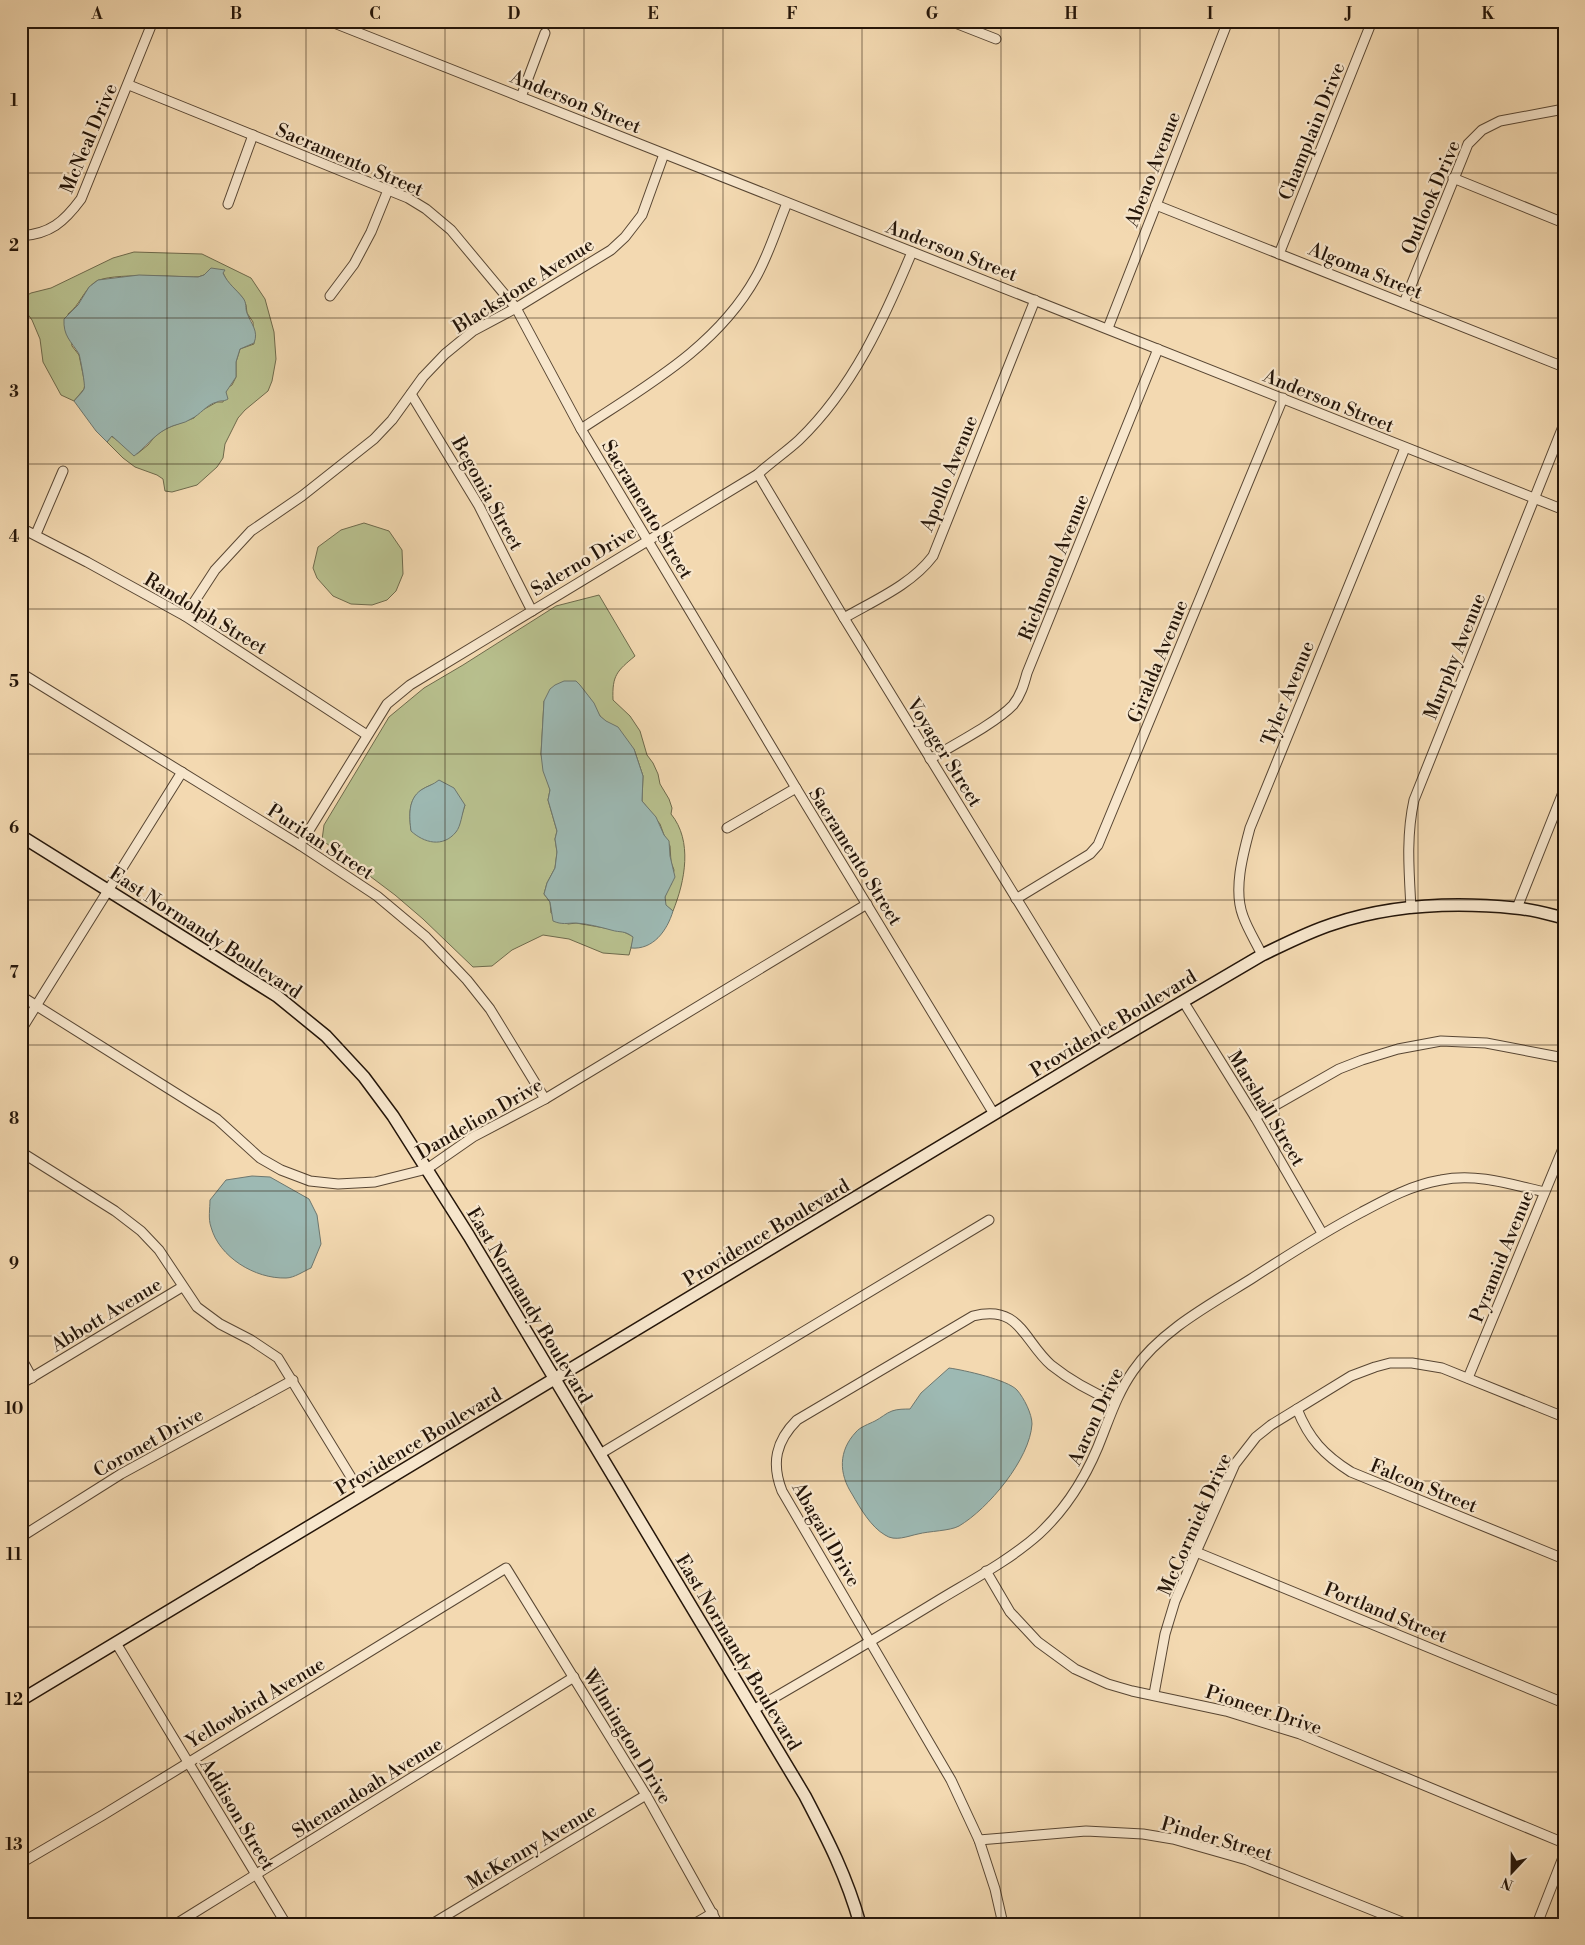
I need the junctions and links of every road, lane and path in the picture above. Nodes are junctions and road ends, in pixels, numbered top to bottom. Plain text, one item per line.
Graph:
1 (153, 21) edge
2 (329, 21) edge
3 (950, 21) edge
4 (1228, 21) edge
5 (1372, 21) edge
6 (546, 32) dead end
7 (996, 39) dead end
8 (129, 84) junction
9 (521, 97) junction
10 (1564, 110) edge
11 (253, 135) junction
12 (664, 154) junction
13 (1453, 178) junction
14 (388, 190) junction
15 (787, 203) junction
16 (228, 204) dead end
17 (1156, 205) junction
18 (1564, 223) edge
19 (21, 236) edge
20 (912, 252) junction
21 (1279, 254) junction
22 (330, 296) dead end
23 (1035, 300) junction
24 (1404, 303) junction
25 (516, 308) junction
26 (1108, 328) junction
27 (1158, 349) junction
28 (1564, 367) edge
29 (411, 394) junction
30 (1283, 398) junction
31 (1564, 424) edge
32 (581, 429) junction
33 (1405, 448) junction
34 (62, 471) dead end
35 (758, 474) junction
36 (1534, 498) junction
37 (1564, 510) edge
38 (21, 528) edge
39 (36, 534) junction
40 (647, 540) junction
41 (532, 611) junction
42 (184, 616) junction
43 (844, 618) junction
44 (21, 673) edge
45 (367, 735) junction
46 (930, 759) junction
47 (182, 772) junction
48 (796, 788) junction
49 (1564, 790) edge
50 (727, 828) dead end
51 (21, 836) edge
52 (300, 846) junction
53 (108, 889) junction
54 (1016, 899) junction
55 (867, 904) junction
56 (1411, 908) junction
57 (1516, 908) junction
58 (1564, 918) edge
59 (1262, 955) junction
60 (21, 996) edge
61 (1183, 1001) junction
62 (37, 1005) junction
63 (21, 1030) edge
64 (1107, 1046) junction
65 (1564, 1058) edge
66 (545, 1099) junction
67 (994, 1114) junction
68 (1255, 1117) junction
69 (1564, 1146) edge
70 (21, 1152) edge
71 (427, 1169) junction
72 (1544, 1192) junction
73 (989, 1220) dead end
74 (1322, 1233) junction
75 (182, 1287) junction
76 (21, 1358) edge
77 (32, 1378) junction
78 (1468, 1378) junction
79 (293, 1380) junction
80 (554, 1380) junction
81 (21, 1384) edge
82 (1115, 1402) junction
83 (1297, 1409) junction
84 (1564, 1417) edge
85 (600, 1454) junction
86 (362, 1495) junction
87 (21, 1536) edge
88 (1196, 1552) junction
89 (1564, 1558) edge
90 (506, 1568) joint
91 (986, 1572) junction
92 (870, 1642) junction
93 (116, 1643) junction
94 (574, 1677) junction
95 (1154, 1694) junction
96 (21, 1700) edge
97 (1564, 1703) edge
98 (753, 1710) junction
99 (189, 1762) junction
100 (646, 1795) junction
101 (979, 1840) junction
102 (1564, 1844) edge
103 (1564, 1855) edge
104 (21, 1863) edge
105 (256, 1876) junction
106 (713, 1913) junction
107 (176, 1924) edge
108 (286, 1924) edge
109 (432, 1924) edge
110 (694, 1924) edge
111 (718, 1924) edge
112 (860, 1924) edge
113 (1003, 1924) edge
114 (1407, 1924) edge
115 (1537, 1924) edge

1 - 8 street, McNeal Drive
2 - 9 street, Anderson Street
3 - 7 street
4 - 17 street, Abeno Avenue
5 - 21 street, Champlain Drive
6 - 9 street
8 - 11 street, Sacramento Street
8 - 19 street, McNeal Drive
9 - 12 street, Anderson Street
10 - 13 street, Outlook Drive
11 - 14 street, Sacramento Street
11 - 16 street
12 - 15 street, Anderson Street
12 - 25 street, Blackstone Avenue
13 - 18 street
13 - 24 street, Outlook Drive
14 - 22 street
14 - 25 street, Sacramento Street
15 - 20 street, Anderson Street
15 - 32 street
17 - 21 street, Algoma Street
17 - 26 street, Abeno Avenue
20 - 23 street, Anderson Street
20 - 35 street, Salerno Drive
21 - 24 street, Algoma Street
23 - 26 street, Anderson Street
23 - 43 street, Apollo Avenue
24 - 28 street, Algoma Street
25 - 29 street, Blackstone Avenue
25 - 32 street, Sacramento Street
26 - 27 street, Anderson Street
27 - 30 street, Anderson Street
27 - 46 street, Richmond Avenue
29 - 41 street, Begonia Street
29 - 42 street, Blackstone Avenue
30 - 33 street, Anderson Street
30 - 54 street, Giralda Avenue
31 - 36 street, Murphy Avenue
32 - 40 street, Sacramento Street
33 - 36 street, Anderson Street
33 - 59 street, Tyler Avenue
34 - 39 street
35 - 40 street, Salerno Drive
35 - 43 street, Voyager Street
36 - 37 street, Anderson Street
36 - 56 street, Murphy Avenue
38 - 39 street, Randolph Street
39 - 42 street, Randolph Street
40 - 41 street, Salerno Drive
40 - 48 street, Sacramento Street
41 - 45 street, Salerno Drive
42 - 45 street, Randolph Street
43 - 46 street, Voyager Street
44 - 47 street, Puritan Street
45 - 52 street, Salerno Drive
46 - 54 street, Voyager Street
47 - 52 street, Puritan Street
47 - 53 street
48 - 50 street
48 - 55 street, Sacramento Street
49 - 57 street
51 - 53 main road, East Normandy Boulevard
52 - 66 street, Puritan Street
53 - 62 street
53 - 71 main road, East Normandy Boulevard
54 - 64 street, Voyager Street
55 - 66 street, Dandelion Drive
55 - 67 street, Sacramento Street
56 - 57 main road, Providence Boulevard
56 - 59 main road, Providence Boulevard
57 - 58 main road, Providence Boulevard
59 - 61 main road, Providence Boulevard
60 - 62 street, Dandelion Drive
61 - 64 main road, Providence Boulevard
61 - 68 street, Marshall Street
62 - 63 street
62 - 71 street, Dandelion Drive
64 - 67 main road, Providence Boulevard
65 - 68 street
66 - 71 street, Dandelion Drive
67 - 80 main road, Providence Boulevard
68 - 74 street, Marshall Street
69 - 72 street, Pyramid Avenue
70 - 75 street
71 - 80 main road, East Normandy Boulevard
72 - 74 street, Aaron Drive
72 - 78 street, Pyramid Avenue
73 - 85 street
74 - 82 street, Aaron Drive
75 - 77 street, Abbott Avenue
75 - 79 street
76 - 77 street
77 - 81 street, Abbott Avenue
78 - 83 street, McCormick Drive
78 - 84 street, McCormick Drive
79 - 86 street
79 - 87 street, Coronet Drive
80 - 85 main road, East Normandy Boulevard
80 - 86 main road, Providence Boulevard
82 - 91 street, Aaron Drive
82 - 92 street, Abagail Drive
83 - 88 street, McCormick Drive
83 - 89 street, Falcon Street
85 - 98 main road, East Normandy Boulevard
86 - 93 main road, Providence Boulevard
88 - 95 street, McCormick Drive
88 - 97 street, Portland Street
90 - 94 street, Wilmington Drive
90 - 99 street, Yellowbird Avenue
91 - 92 street, Aaron Drive
91 - 95 street, Pioneer Drive
92 - 98 street, Aaron Drive
92 - 101 street, Abagail Drive
93 - 96 main road, Providence Boulevard
93 - 99 street, Addison Street
94 - 100 street, Wilmington Drive
94 - 105 street, Shenandoah Avenue
95 - 102 street, Pioneer Drive
98 - 112 main road, East Normandy Boulevard
99 - 104 street, Yellowbird Avenue
99 - 105 street, Addison Street
100 - 106 street, Wilmington Drive
100 - 109 street, McKenny Avenue
101 - 113 street, Abagail Drive
101 - 114 street, Pinder Street
103 - 115 street
105 - 107 street, Shenandoah Avenue
105 - 108 street, Addison Street
106 - 110 street
106 - 111 street, Wilmington Drive

